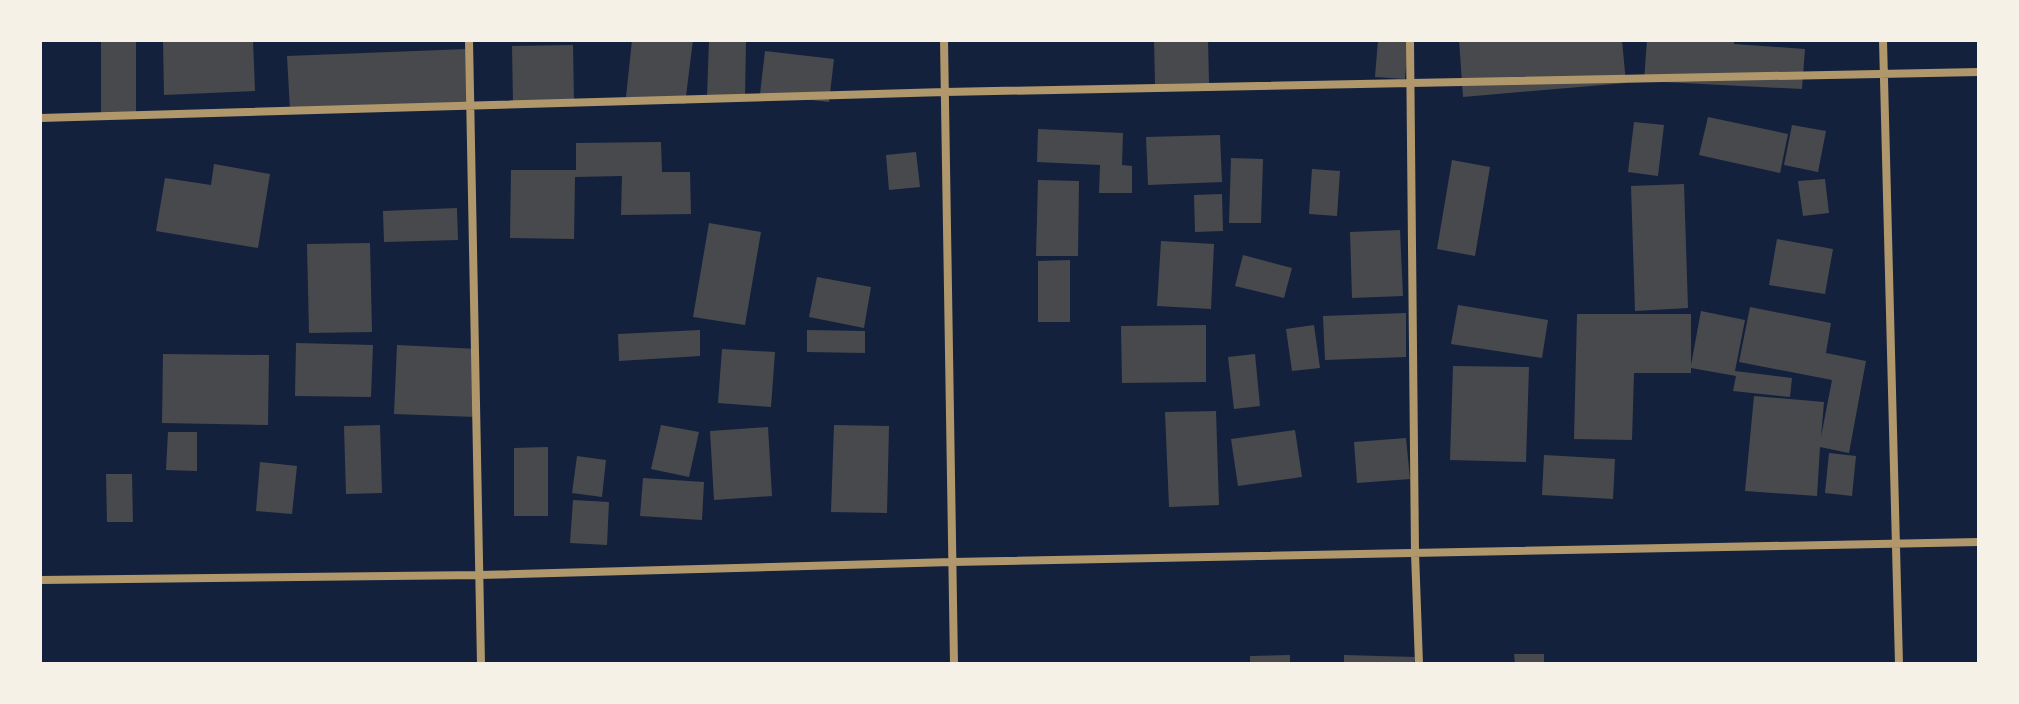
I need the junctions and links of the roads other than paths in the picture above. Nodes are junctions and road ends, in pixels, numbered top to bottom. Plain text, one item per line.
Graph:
1 (469, 40) edge
2 (944, 40) edge
3 (1410, 40) edge
4 (1883, 40) edge
5 (1885, 72) junction
6 (1979, 72) edge
7 (1410, 82) junction
8 (945, 92) junction
9 (470, 104) junction
10 (40, 118) edge
11 (1979, 542) edge
12 (1897, 543) junction
13 (1415, 553) junction
14 (952, 562) junction
15 (480, 575) junction
16 (40, 580) edge
17 (481, 664) edge
18 (954, 664) edge
19 (1419, 664) edge
20 (1899, 664) edge

1 - 9 street
2 - 8 street
3 - 7 street
4 - 5 street
5 - 6 street
5 - 7 street
5 - 12 street
7 - 8 street
7 - 13 street
8 - 9 street
8 - 14 street
9 - 10 street
9 - 15 street
11 - 12 street
12 - 13 street
12 - 20 street
13 - 14 street
13 - 19 street
14 - 15 street
14 - 18 street
15 - 16 street
15 - 17 street

